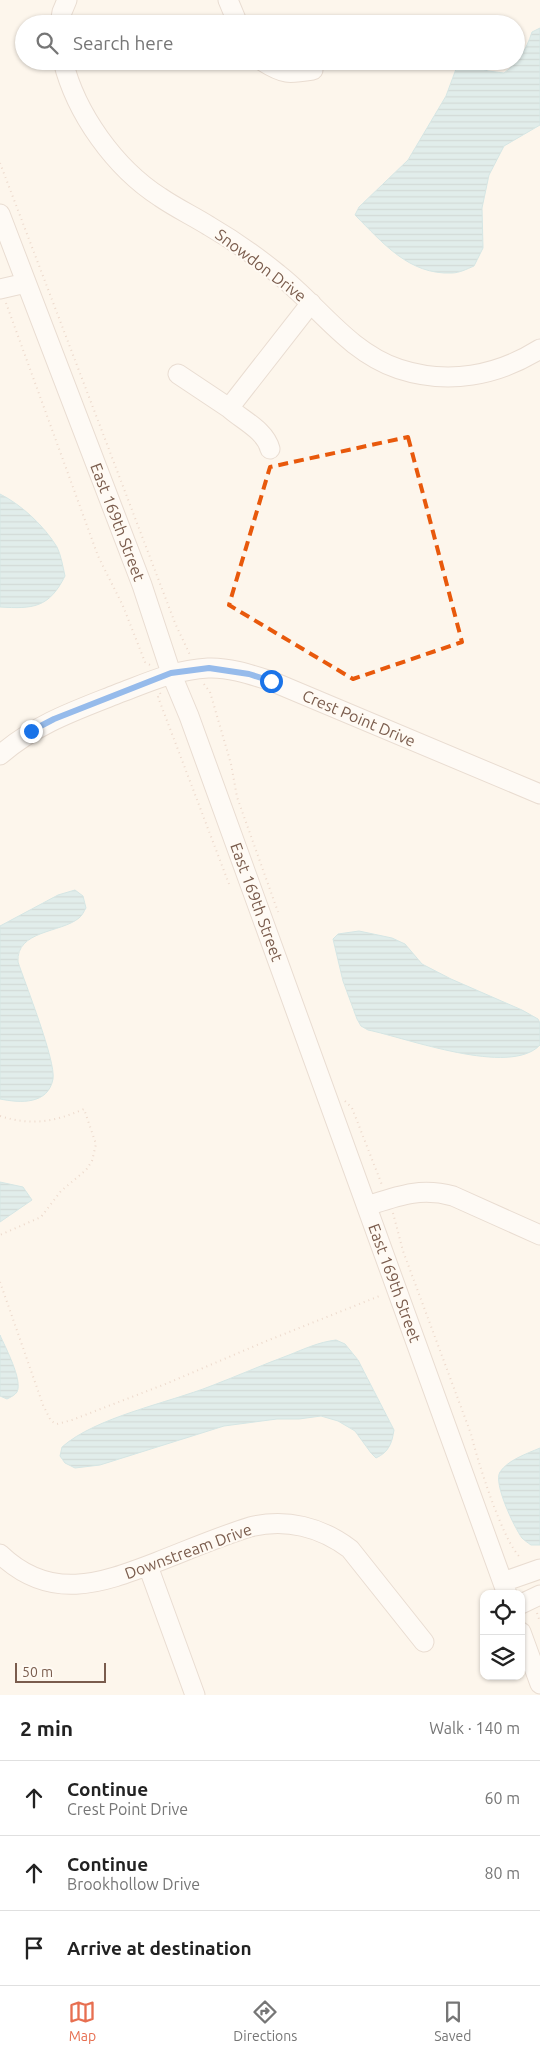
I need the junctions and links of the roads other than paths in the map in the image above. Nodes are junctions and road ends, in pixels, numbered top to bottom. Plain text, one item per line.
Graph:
1 (67, 0) edge
2 (228, 0) edge
3 (62, 15) edge
4 (234, 15) edge
5 (66, 70) edge
6 (278, 70) edge
7 (313, 70) dead end
8 (0, 214) edge
9 (26, 283) junction
10 (0, 289) edge
11 (311, 303) junction
12 (540, 349) edge
13 (178, 374) dead end
14 (229, 408) junction
15 (270, 449) dead end
16 (163, 676) junction
17 (0, 755) edge
18 (540, 794) edge
19 (367, 1206) junction
20 (540, 1235) edge
21 (0, 1554) edge
22 (148, 1566) junction
23 (533, 1571) edge
24 (505, 1588) edge
25 (522, 1635) edge
26 (424, 1642) dead end
27 (540, 1684) edge
28 (195, 1695) edge

1 - 3 street
2 - 4 street
5 - 11 street, Snowdon Drive
6 - 7 street
8 - 9 street, East 169th Street
9 - 10 street
9 - 16 street, East 169th Street
11 - 12 street, Snowdon Drive
11 - 14 street
13 - 14 street
14 - 15 street
16 - 17 street, Crest Point Drive
16 - 18 street, Crest Point Drive
16 - 19 street, East 169th Street
19 - 20 street
19 - 24 street, East 169th Street
21 - 22 street, Downstream Drive
22 - 26 street, Downstream Drive
22 - 28 street
23 - 24 street
25 - 27 street

